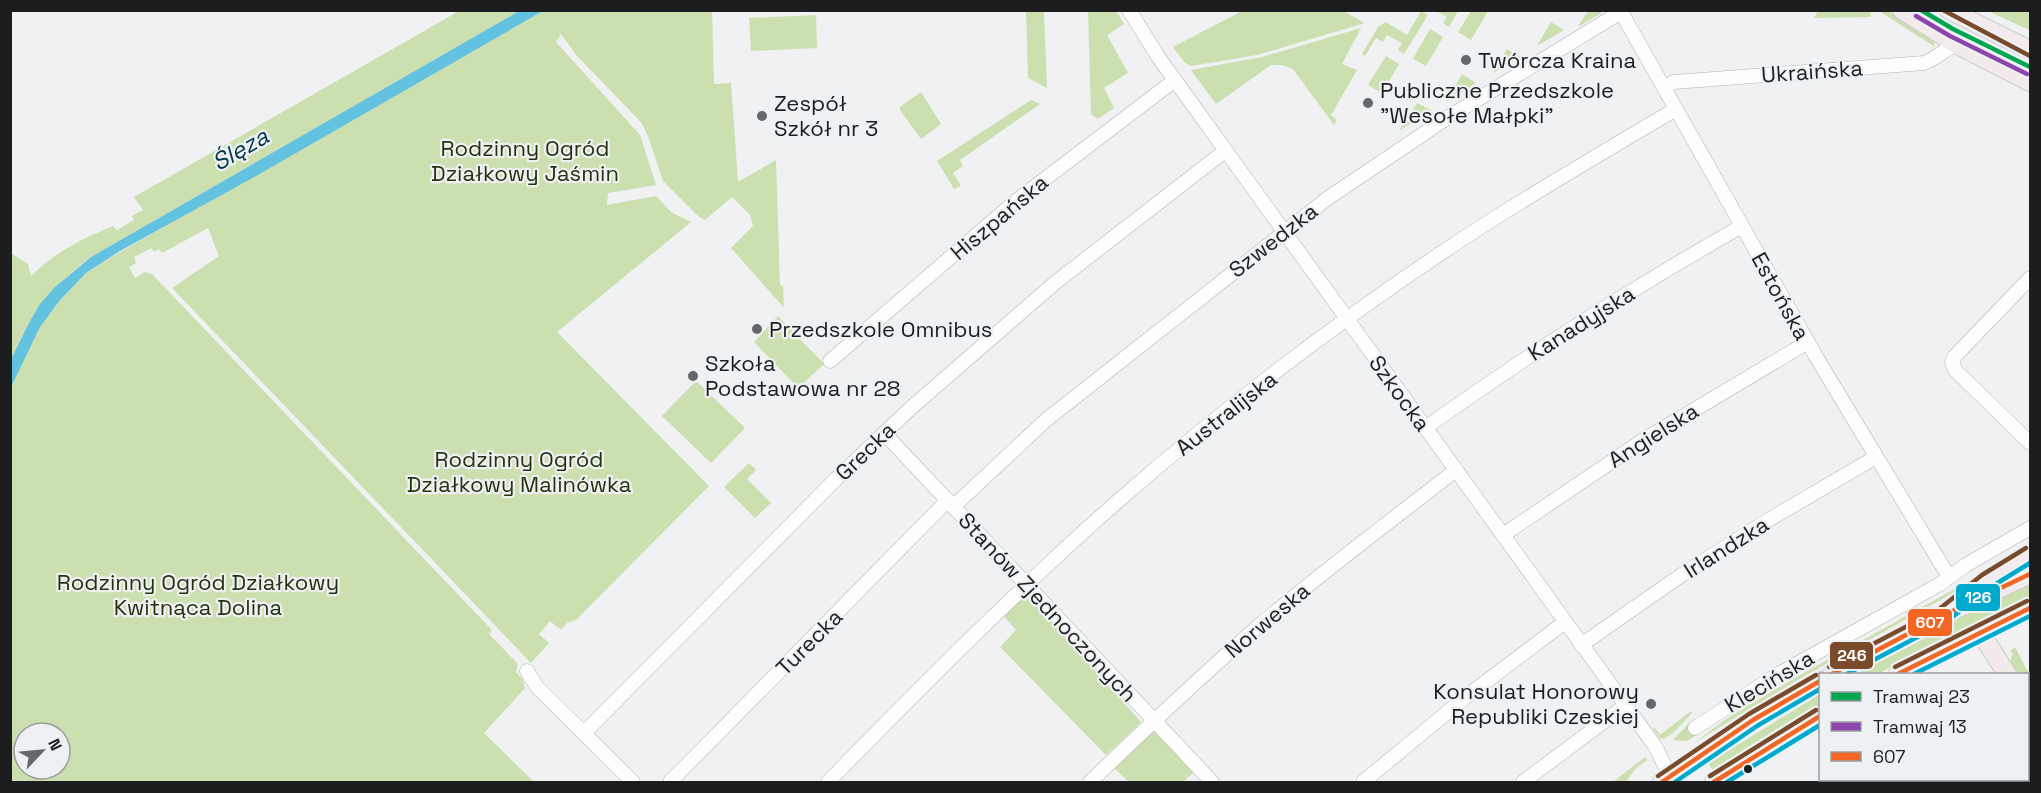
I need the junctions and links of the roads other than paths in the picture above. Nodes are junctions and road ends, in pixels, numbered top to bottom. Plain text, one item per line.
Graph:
1 (1127, 10) edge
2 (1902, 10) edge
3 (1949, 10) edge
4 (1621, 11) edge
5 (1956, 44) junction
6 (2031, 50) edge
7 (1175, 80) junction
8 (2031, 82) edge
9 (1664, 87) junction
10 (1676, 109) junction
11 (1225, 151) junction
12 (1742, 226) junction
13 (1284, 231) junction
14 (2031, 278) edge
15 (1347, 320) junction
16 (1808, 342) junction
17 (830, 361) dead end
18 (1425, 428) junction
19 (884, 433) junction
20 (2031, 443) edge
21 (1876, 457) junction
22 (1456, 470) junction
23 (951, 503) junction
24 (2031, 528) edge
25 (1503, 535) junction
26 (2031, 554) edge
27 (2031, 574) edge
28 (1949, 577) junction
29 (1027, 584) junction
30 (2031, 608) edge
31 (1942, 616) junction
32 (1565, 622) junction
33 (1980, 632) junction
34 (1581, 645) junction
35 (527, 671) dead end
36 (2002, 672) edge
37 (1836, 673) edge
38 (1902, 673) edge
39 (1819, 682) edge
40 (1626, 705) junction
41 (1819, 717) edge
42 (1154, 720) junction
43 (1695, 728) dead end
44 (584, 733) junction
45 (1668, 780) edge
46 (633, 783) edge
47 (670, 783) edge
48 (828, 783) edge
49 (1090, 783) edge
50 (1212, 783) edge
51 (1363, 783) edge
52 (1523, 783) edge
53 (1714, 783) edge

1 - 7 street, Szkocka
2 - 5 main road
3 - 6 main road
4 - 9 street, Estońska
4 - 13 street, Szwedzka
5 - 8 main road
5 - 9 street, Ukraińska
7 - 11 street, Szkocka
7 - 17 street, Hiszpańska
9 - 10 street, Estońska
10 - 12 street, Estońska
10 - 15 street, Australijska
11 - 13 street, Szkocka
11 - 19 street, Grecka
12 - 16 street, Estońska
12 - 18 street, Kanadyjska
13 - 15 street, Szkocka
13 - 23 street, Szwedzka
14 - 20 street
15 - 18 street, Szkocka
15 - 29 street, Australijska
16 - 21 street, Estońska
16 - 25 street, Angielska
18 - 22 street, Szkocka
19 - 23 street, Stanów Zjednoczonych
19 - 44 street, Grecka
21 - 28 street, Estońska
21 - 34 street, Irlandzka
22 - 25 street, Szkocka
22 - 42 street, Norweska
23 - 29 street, Stanów Zjednoczonych
23 - 47 street, Turecka
24 - 28 street, Klecińska
25 - 32 street, Szkocka
26 - 31 main road
27 - 31 main road
28 - 43 street, Klecińska
29 - 42 street, Stanów Zjednoczonych
29 - 48 street, Australijska
30 - 33 main road
31 - 37 main road
32 - 34 street, Szkocka
32 - 51 street
33 - 36 main road
33 - 38 main road
34 - 40 street, Szkocka
35 - 44 street
39 - 45 main road
40 - 45 street, Szkocka
40 - 52 street
41 - 53 main road
42 - 49 street, Norweska
42 - 50 street, Stanów Zjednoczonych
44 - 46 street

